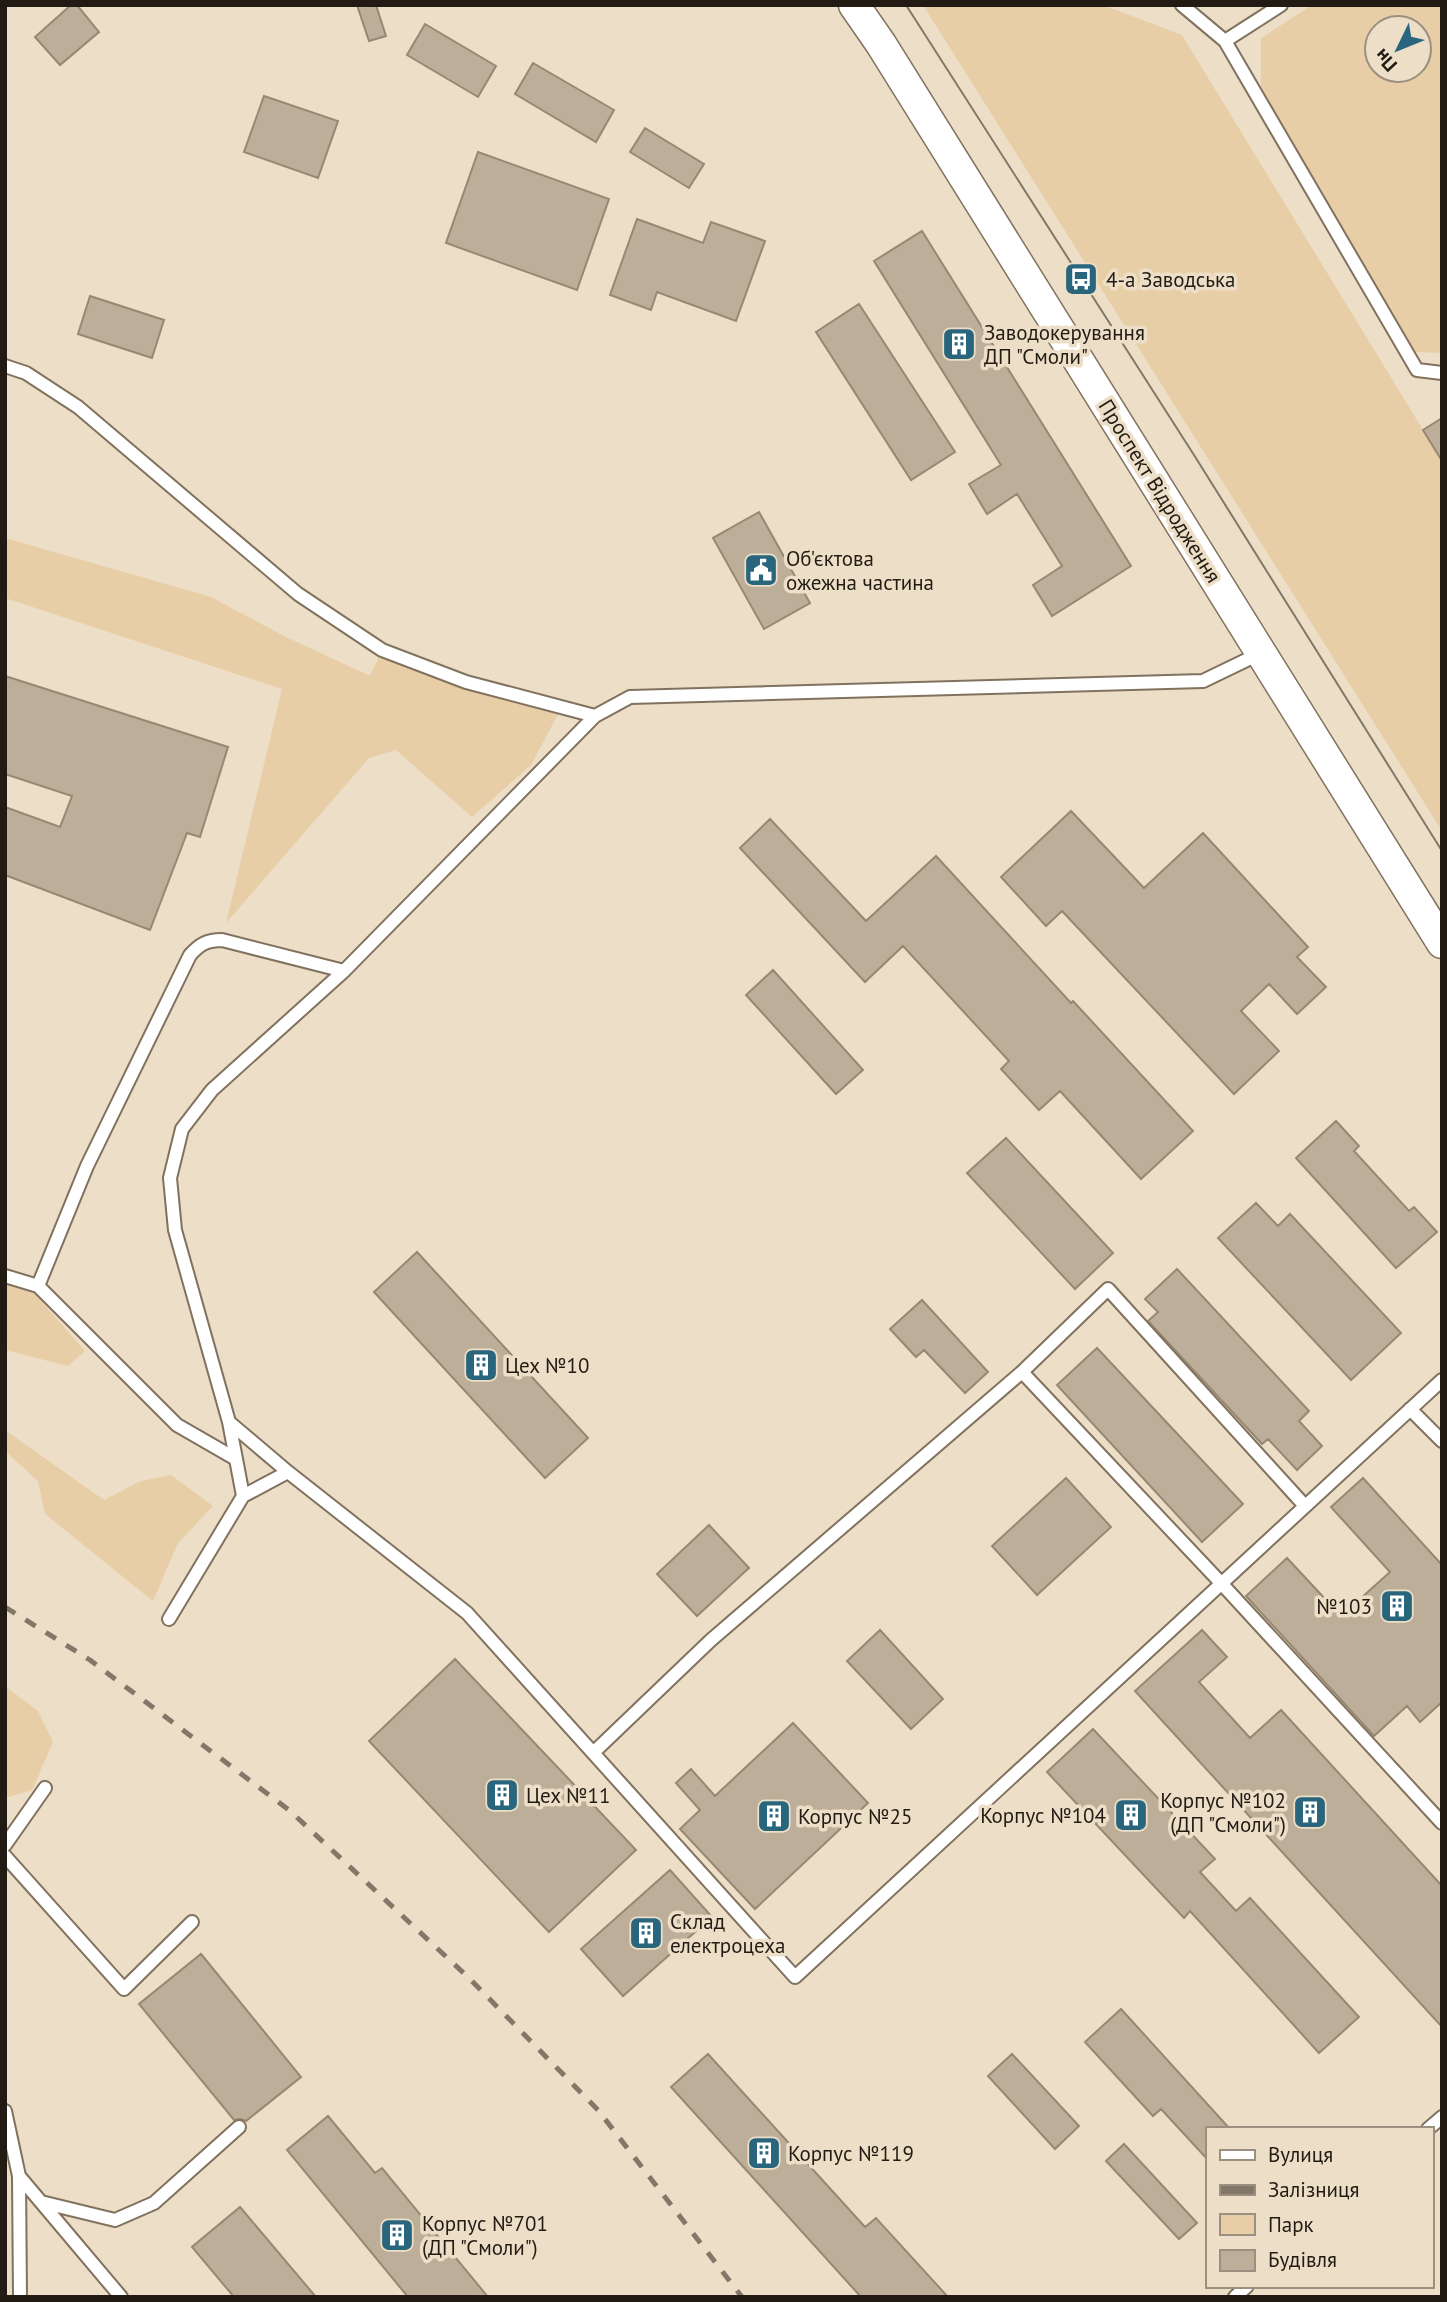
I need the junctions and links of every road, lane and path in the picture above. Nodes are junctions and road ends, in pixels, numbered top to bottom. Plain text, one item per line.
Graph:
1 (854, 5) edge
2 (1182, 5) edge
3 (1281, 5) edge
4 (1225, 41) junction
5 (5, 366) edge
6 (1442, 373) edge
7 (1261, 653) junction
8 (595, 716) junction
9 (1442, 943) edge
10 (344, 971) junction
11 (5, 1276) edge
12 (38, 1286) junction
13 (1022, 1372) junction
14 (1442, 1380) edge
15 (1410, 1409) junction
16 (229, 1422) junction
17 (1442, 1441) edge
18 (236, 1459) junction
19 (288, 1472) junction
20 (243, 1496) junction
21 (1305, 1506) junction
22 (1222, 1583) junction
23 (169, 1619) dead end
24 (593, 1753) junction
25 (46, 1788) dead end
26 (1442, 1823) edge
27 (5, 1845) edge
28 (5, 1856) edge
29 (192, 1922) dead end
30 (5, 2111) edge
31 (239, 2127) dead end
32 (19, 2176) junction
33 (41, 2202) junction
34 (20, 2297) edge
35 (121, 2297) edge

1 - 7 street, Проспект Відродження
2 - 4 lane
3 - 4 lane
4 - 6 lane
5 - 8 lane
7 - 8 lane
7 - 9 street, Проспект Відродження
8 - 10 lane
10 - 12 lane
10 - 16 lane
11 - 12 lane
12 - 18 lane
13 - 21 lane
13 - 22 lane
13 - 24 lane
14 - 15 lane
15 - 17 lane
15 - 21 lane
16 - 18 lane
16 - 19 lane
18 - 20 lane
19 - 20 lane
19 - 24 lane
20 - 23 lane
21 - 22 lane
22 - 24 lane
22 - 26 lane
25 - 27 lane
28 - 29 lane
30 - 32 lane
31 - 33 lane
32 - 33 lane
32 - 34 lane
33 - 35 lane

